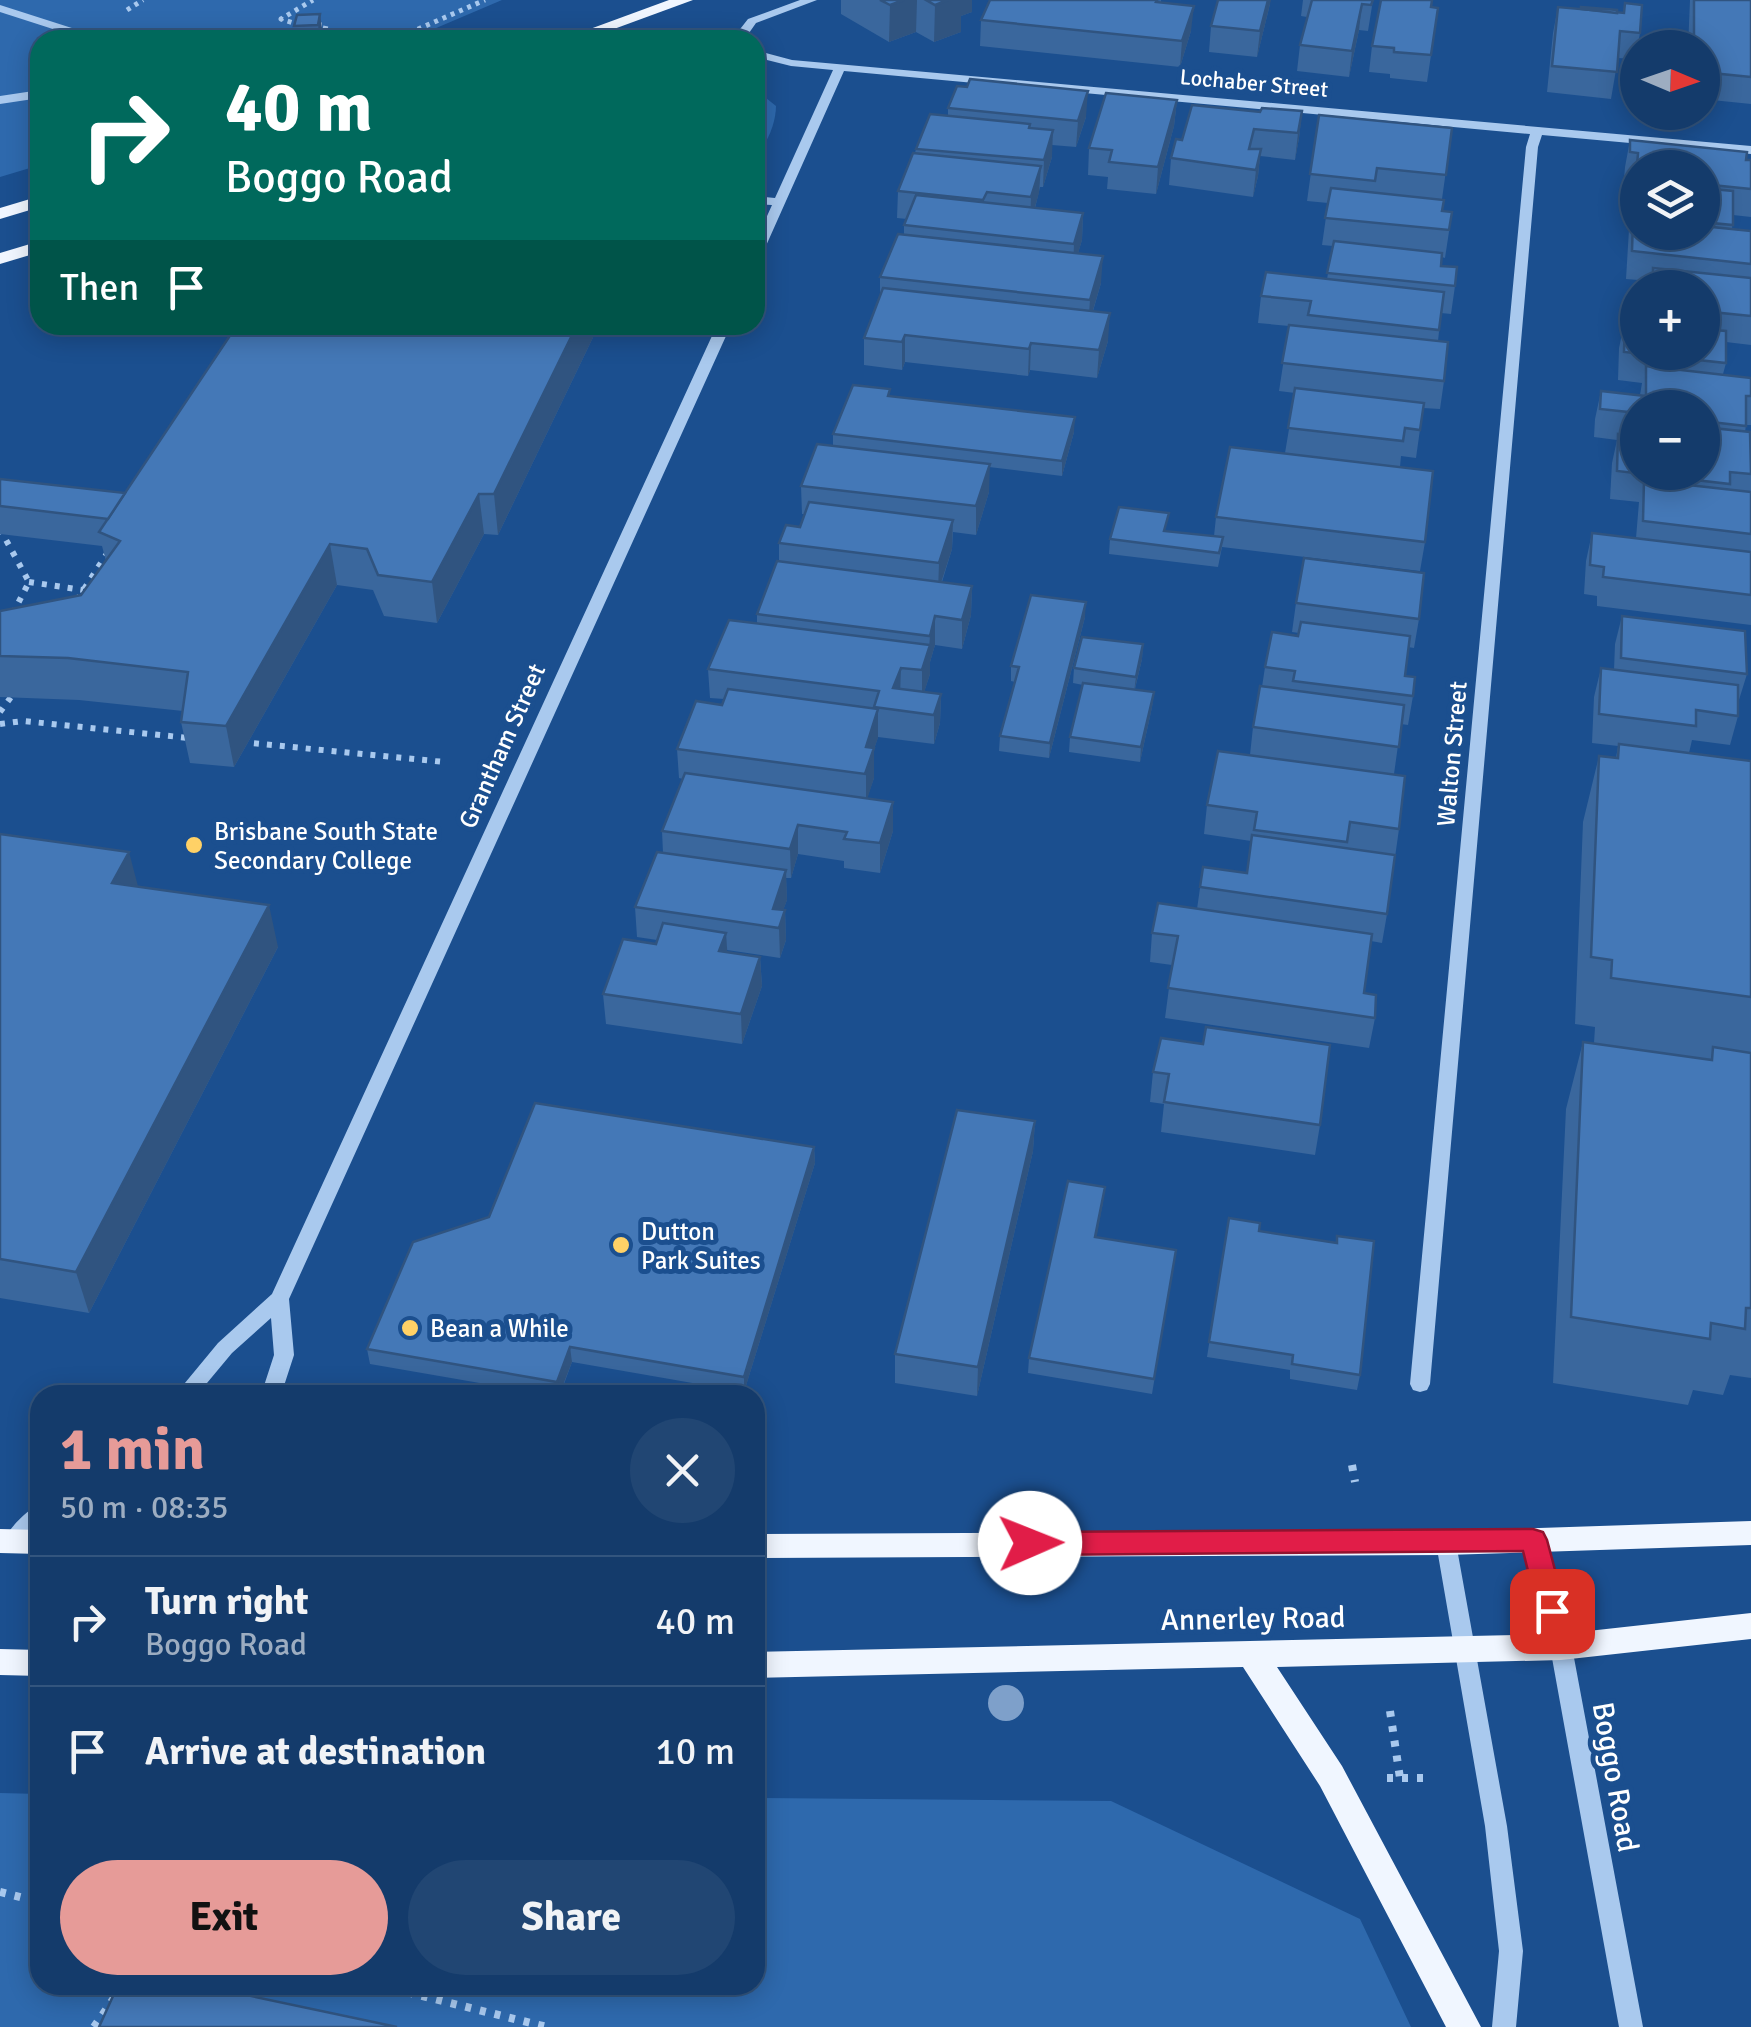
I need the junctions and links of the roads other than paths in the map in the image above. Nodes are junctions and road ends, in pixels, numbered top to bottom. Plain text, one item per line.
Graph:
1 (685, 0) edge
2 (811, 0) edge
3 (0, 8) edge
4 (68, 30) edge
5 (597, 30) edge
6 (748, 30) edge
7 (765, 56) edge
8 (841, 66) junction
9 (30, 96) edge
10 (0, 100) edge
11 (1537, 130) junction
12 (1751, 150) edge
13 (765, 201) edge
14 (782, 202) junction
15 (30, 204) edge
16 (0, 214) edge
17 (765, 237) edge
18 (30, 250) edge
19 (0, 260) edge
20 (719, 335) edge
21 (279, 1299) junction
22 (1420, 1384) dead end
23 (194, 1385) edge
24 (274, 1385) edge
25 (1751, 1533) edge
26 (1533, 1540) junction
27 (1446, 1542) junction
28 (765, 1546) edge
29 (1751, 1626) edge
30 (1561, 1647) junction
31 (1467, 1650) junction
32 (1251, 1653) junction
33 (0, 1662) edge
34 (30, 1663) edge
35 (765, 1665) edge
36 (1464, 2027) edge
37 (1504, 2027) edge
38 (1631, 2027) edge

1 - 5 main road
2 - 6 street
3 - 4 street
7 - 8 street, Lochaber Street
8 - 11 street, Lochaber Street
8 - 14 street
9 - 10 street
11 - 12 street, Lochaber Street
11 - 22 street, Walton Street
13 - 14 street
14 - 17 street
15 - 16 main road
18 - 19 main road
20 - 21 street, Grantham Street
21 - 23 street, Grantham Street
21 - 24 street, Grantham Street
25 - 26 main road
26 - 27 main road
26 - 30 street, Boggo Road
27 - 28 main road
27 - 31 street
29 - 30 main road, Annerley Road
30 - 31 main road, Annerley Road
30 - 38 street, Boggo Road
31 - 32 main road, Annerley Road
31 - 37 street
32 - 35 main road, Annerley Road
32 - 36 main road
33 - 34 main road

